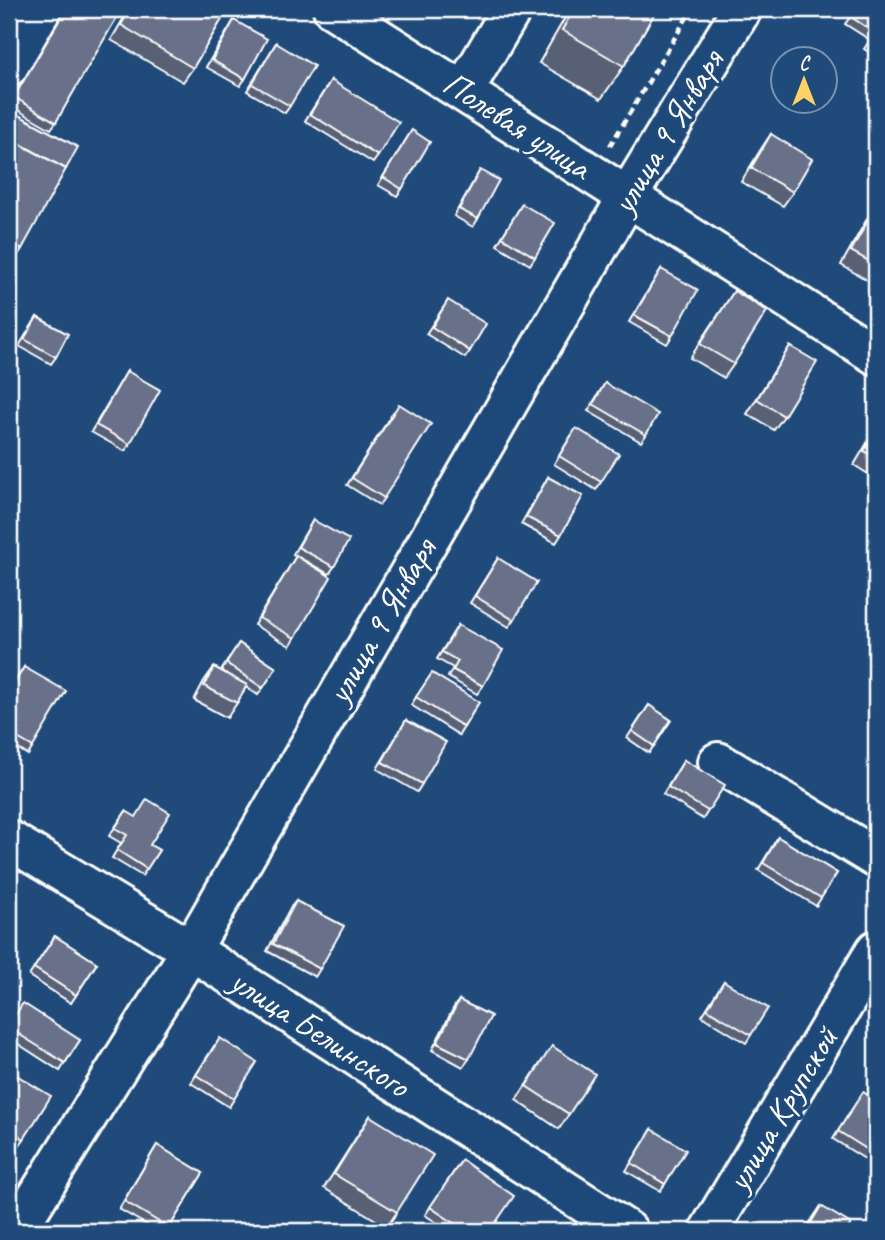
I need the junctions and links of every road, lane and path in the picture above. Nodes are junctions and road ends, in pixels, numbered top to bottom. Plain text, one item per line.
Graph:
1 (43, 9) edge
2 (333, 9) edge
3 (512, 9) edge
4 (692, 9) edge
5 (742, 9) edge
6 (9, 65) edge
7 (464, 90) junction
8 (598, 140) dead end
9 (628, 196) junction
10 (876, 355) edge
11 (719, 762) dead end
12 (9, 840) edge
13 (876, 858) edge
14 (191, 950) junction
15 (876, 950) edge
16 (16, 1231) edge
17 (628, 1231) edge
18 (709, 1231) edge

1 - 6 street
2 - 7 street, Полевая улица
3 - 7 street
4 - 8 path
5 - 9 street, улица 9 Января
7 - 9 street, Полевая улица
9 - 10 street, Полевая улица
9 - 14 street, улица 9 Января
11 - 13 street
12 - 14 street, улица Белинского
14 - 16 street, улица 9 Января
14 - 17 street, улица Белинского
15 - 18 street, улица Крупской

